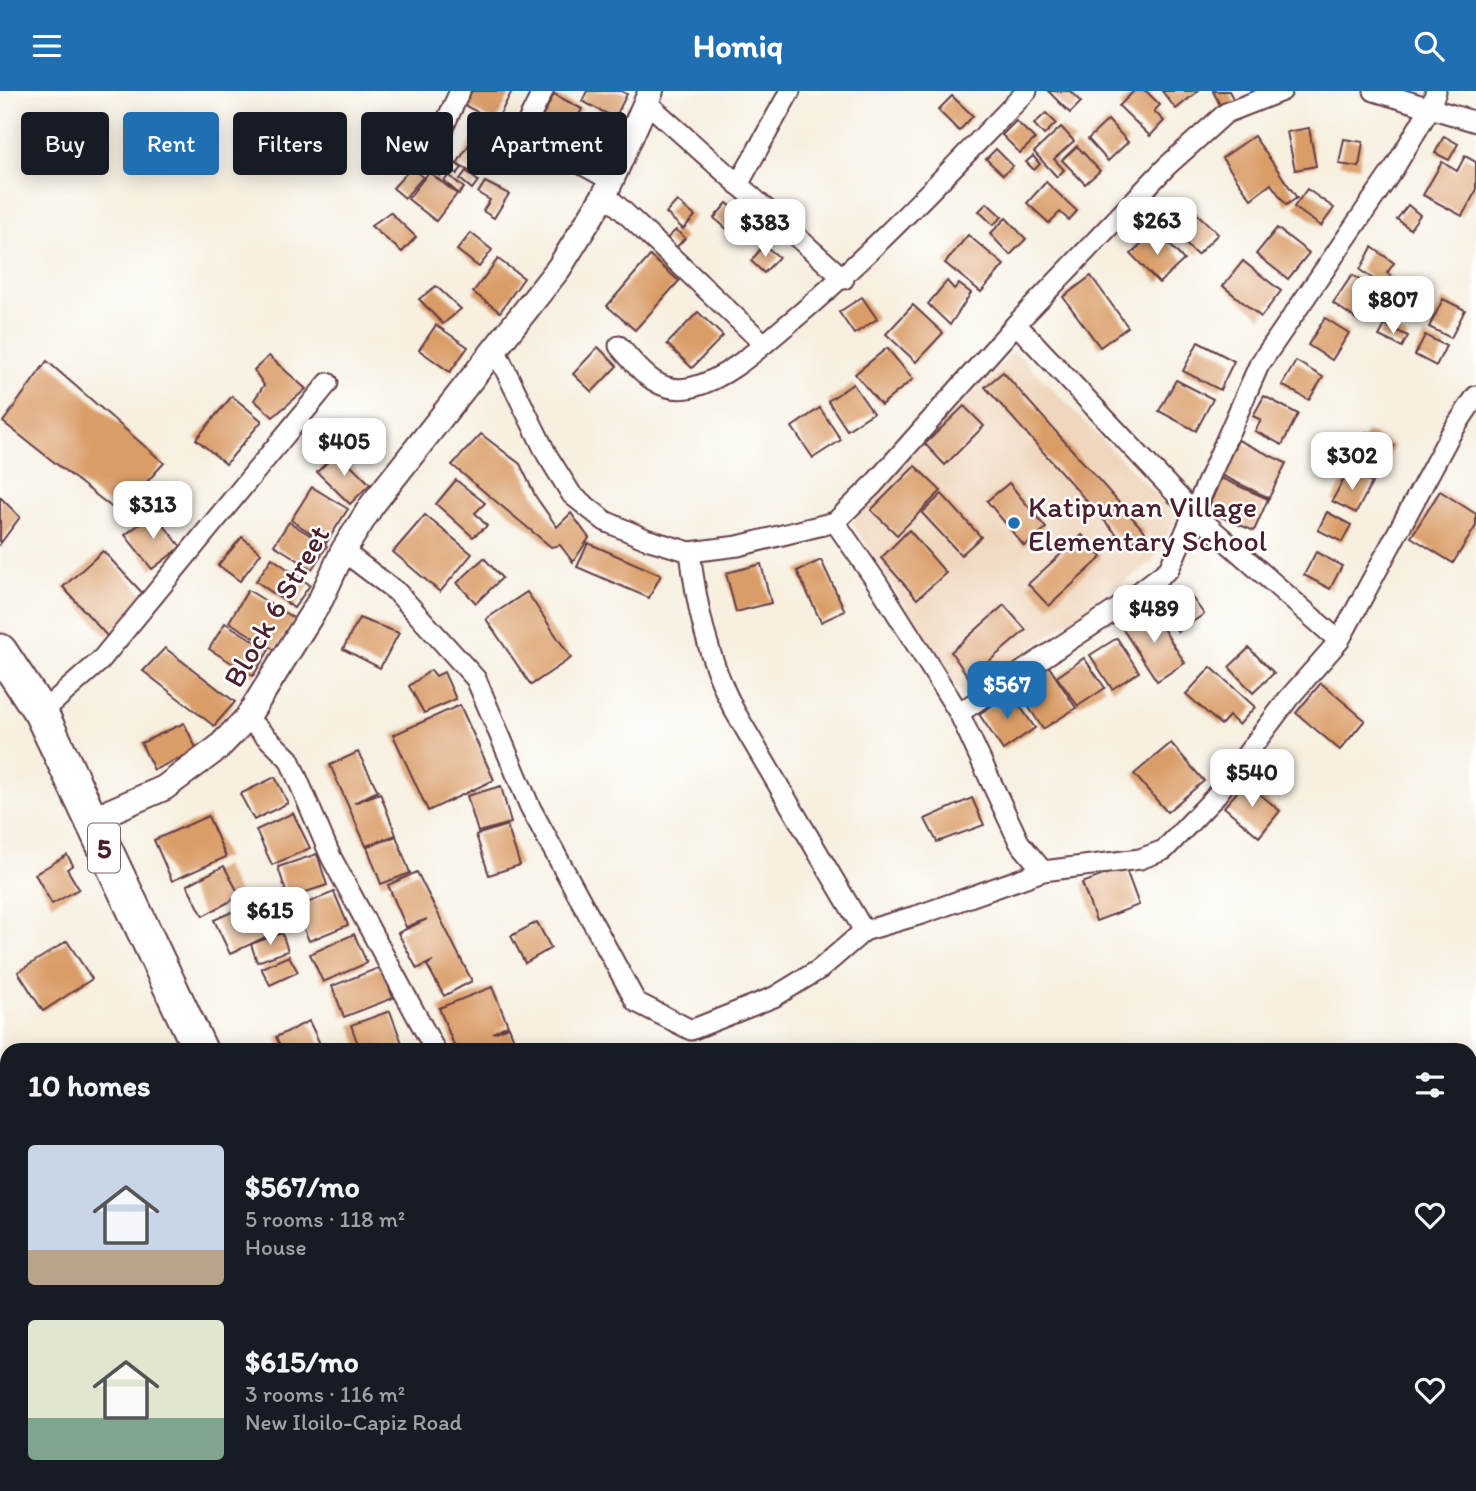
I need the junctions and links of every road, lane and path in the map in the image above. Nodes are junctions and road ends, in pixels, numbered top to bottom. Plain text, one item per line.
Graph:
1 (460, 91) edge
2 (543, 91) edge
3 (790, 91) edge
4 (1027, 91) edge
5 (1282, 91) edge
6 (1374, 91) edge
7 (648, 96) edge
8 (1433, 99) edge
9 (450, 112) edge
10 (1476, 122) edge
11 (738, 185) junction
12 (607, 187) junction
13 (844, 279) junction
14 (1016, 324) junction
15 (764, 344) junction
16 (619, 346) dead end
17 (495, 349) junction
18 (328, 383) dead end
19 (1476, 396) edge
20 (1194, 513) junction
21 (835, 523) junction
22 (343, 551) junction
23 (690, 552) junction
24 (1339, 641) junction
25 (0, 650) edge
26 (41, 713) junction
27 (959, 713) junction
28 (247, 718) junction
29 (90, 820) junction
30 (1043, 871) junction
31 (864, 931) junction
32 (197, 1043) edge
33 (431, 1043) edge

1 - 9 street
2 - 12 street
3 - 11 street
4 - 13 street
5 - 14 street
6 - 8 street
7 - 11 street
7 - 12 street, Block 6 Street
8 - 10 street
8 - 20 street
11 - 13 street
12 - 15 street
12 - 17 street, Block 6 Street
13 - 15 street
14 - 20 street
14 - 21 street
15 - 16 street
17 - 22 street, Block 6 Street
17 - 23 street
18 - 26 street
19 - 24 street
20 - 24 street
20 - 27 street
21 - 23 street
21 - 27 street
22 - 28 street, Block 6 Street
22 - 31 street
23 - 31 street
24 - 30 street
25 - 26 highway, 5
26 - 29 highway, 5
27 - 30 street
28 - 29 street, Block 6 Street
28 - 33 street
29 - 32 highway, 5
30 - 31 street

